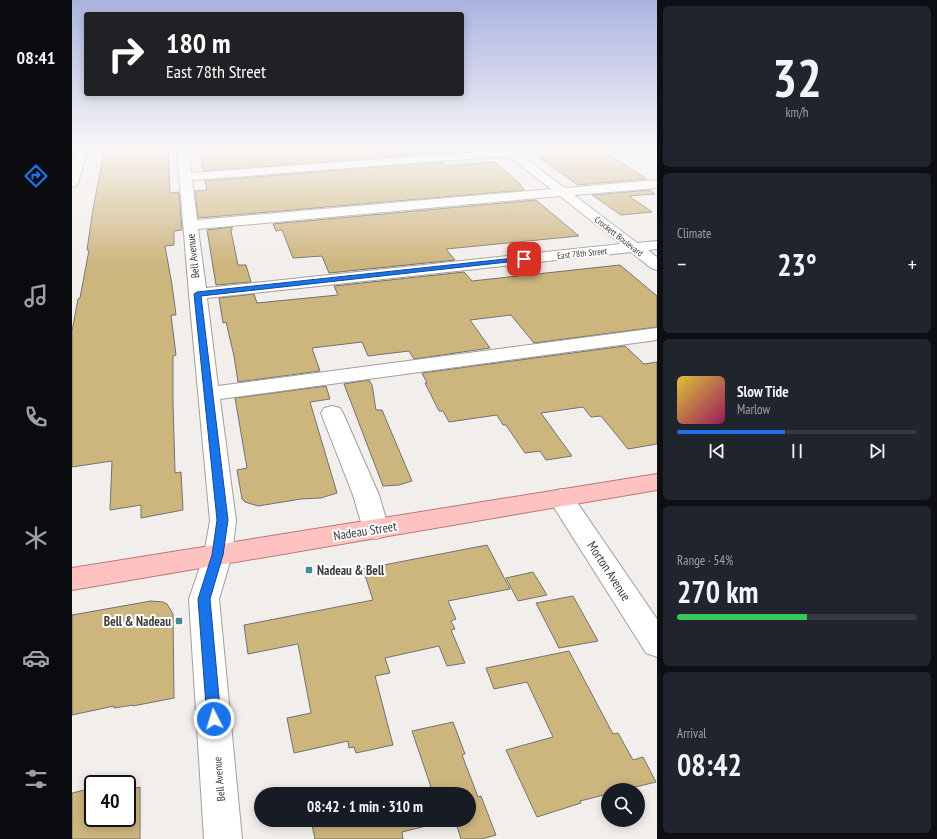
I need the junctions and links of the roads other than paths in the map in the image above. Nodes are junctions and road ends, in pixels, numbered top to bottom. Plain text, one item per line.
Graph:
1 (186, 188) edge
2 (558, 188) edge
3 (608, 188) edge
4 (563, 192) junction
5 (190, 225) junction
6 (657, 245) edge
7 (634, 247) junction
8 (657, 265) edge
9 (197, 294) junction
10 (657, 334) edge
11 (208, 394) junction
12 (332, 413) dead end
13 (657, 482) edge
14 (561, 498) junction
15 (376, 529) junction
16 (218, 555) junction
17 (72, 579) edge
18 (657, 644) edge
19 (223, 839) edge

1 - 5 street, Bell Avenue
2 - 4 street, Crockett Boulevard
3 - 4 street
4 - 5 street
4 - 7 street, Crockett Boulevard
5 - 9 street, Bell Avenue
6 - 7 street, East 78th Street
7 - 8 street, Crockett Boulevard
7 - 9 street, East 78th Street
9 - 11 street, Bell Avenue
10 - 11 street
11 - 16 street, Bell Avenue
12 - 15 street
13 - 14 main road, Nadeau Street
14 - 15 main road, Nadeau Street
14 - 18 street, Morton Avenue
15 - 16 main road, Nadeau Street
16 - 17 main road, Nadeau Street
16 - 19 street, Bell Avenue

